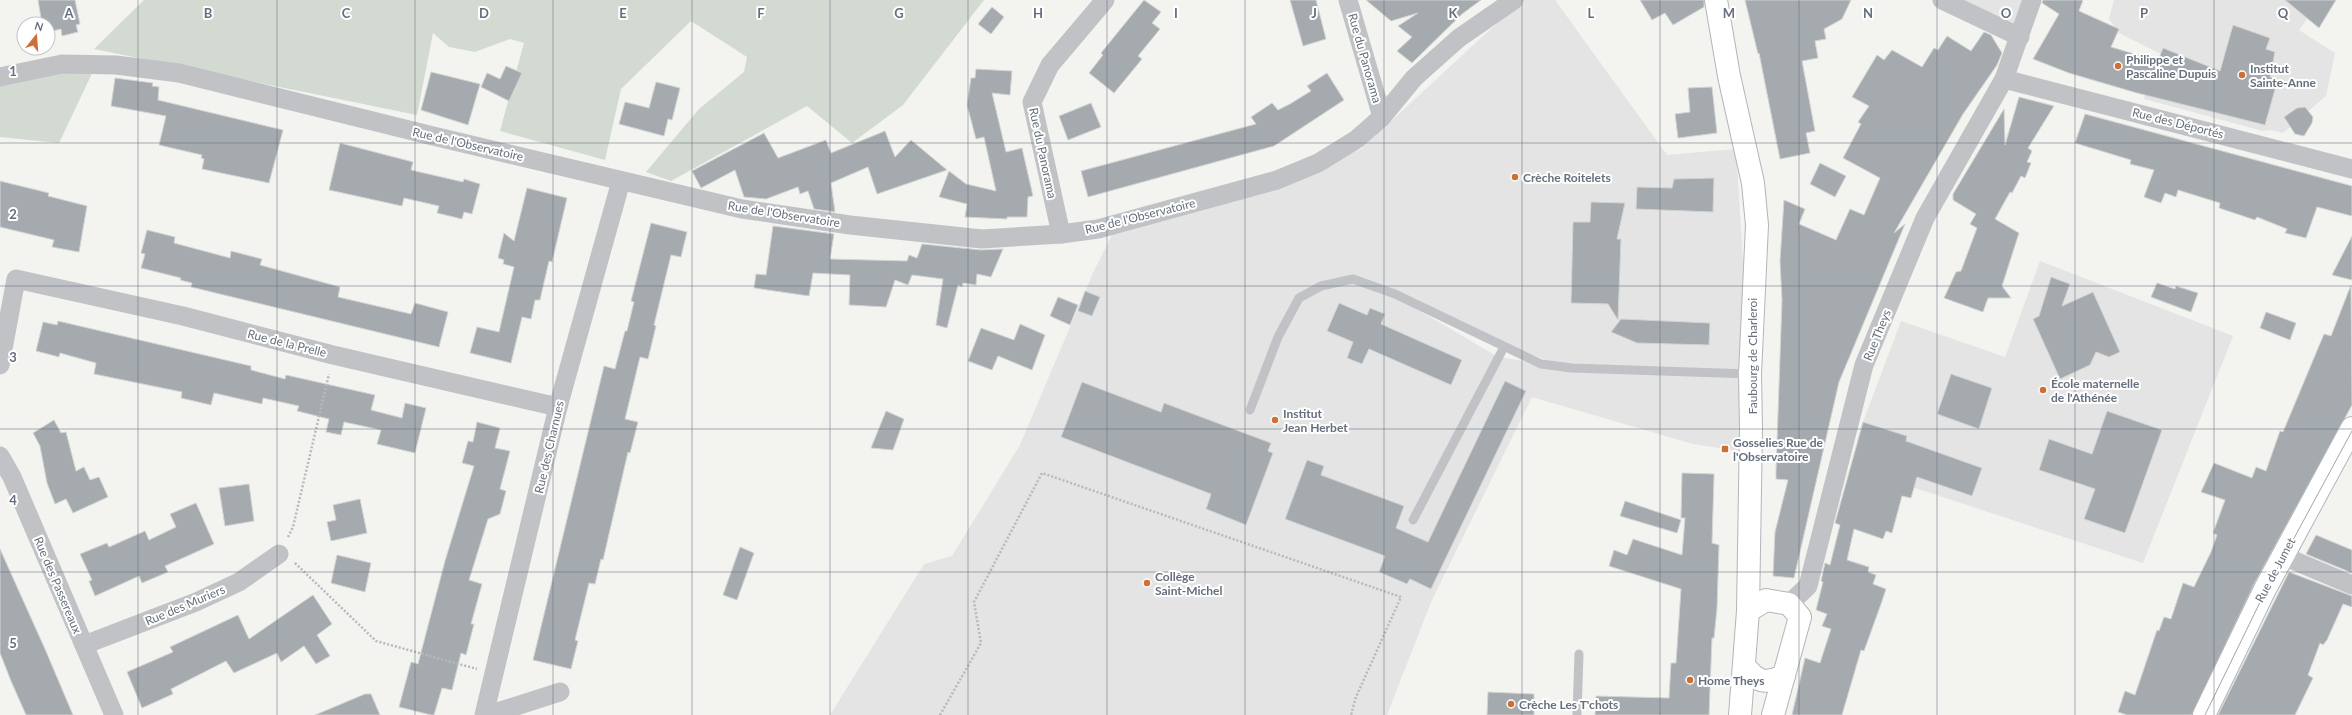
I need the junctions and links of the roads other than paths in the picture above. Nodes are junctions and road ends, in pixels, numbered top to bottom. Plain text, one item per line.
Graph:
1 (1105, 0) edge
2 (1348, 0) edge
3 (1514, 0) edge
4 (1716, 0) edge
5 (1942, 0) edge
6 (2032, 0) edge
7 (2020, 38) junction
8 (0, 77) edge
9 (2004, 79) junction
10 (1382, 117) junction
11 (2352, 168) edge
12 (621, 181) junction
13 (1061, 234) junction
14 (1504, 347) junction
15 (0, 365) edge
16 (1750, 374) junction
17 (558, 407) junction
18 (1250, 410) dead end
19 (2352, 428) edge
20 (0, 456) edge
21 (1413, 520) dead end
22 (279, 554) road end
23 (2283, 556) junction
24 (2352, 585) edge
25 (1789, 604) junction
26 (1757, 606) junction
27 (84, 645) junction
28 (1579, 654) dead end
29 (1744, 666) junction
30 (1784, 676) junction
31 (560, 692) dead end
32 (114, 715) edge
33 (484, 715) edge
34 (488, 715) edge
35 (1577, 715) edge
36 (1740, 715) edge
37 (1773, 715) edge
38 (2204, 715) edge

1 - 13 street, Rue du Panorama
2 - 10 street, Rue du Panorama
3 - 10 street, Rue de l'Observatoire
4 - 16 main road, Faubourg de Charleroi
5 - 7 street
6 - 7 street, Rue Theys
7 - 9 street, Rue Theys
8 - 12 street, Rue de l'Observatoire
9 - 11 street, Rue des Déportés
9 - 25 street, Rue Theys
10 - 13 street, Rue de l'Observatoire
12 - 13 street, Rue de l'Observatoire
12 - 17 street, Rue des Charnues
14 - 16 lane
14 - 18 lane
14 - 21 lane
15 - 17 street, Rue de la Prelle
16 - 26 main road, Faubourg de Charleroi
17 - 33 street, Rue des Charnues
19 - 23 main road, Rue de Jumet
20 - 27 street, Rue des Passereaux
22 - 27 street, Rue des Muriers
23 - 24 street
23 - 38 main road, Rue de Jumet
25 - 26 main road
25 - 30 main road
26 - 29 main road
27 - 32 street, Rue des Passereaux
28 - 35 lane
29 - 30 main road
29 - 36 main road
30 - 37 main road
31 - 34 street

